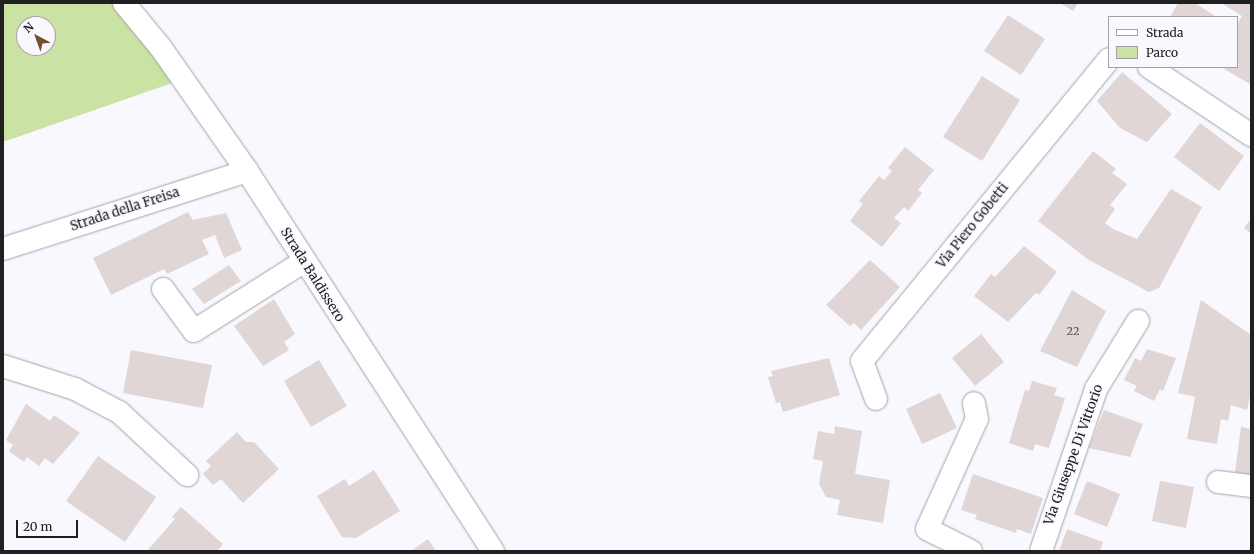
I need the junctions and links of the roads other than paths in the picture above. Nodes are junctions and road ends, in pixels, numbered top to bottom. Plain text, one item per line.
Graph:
1 (124, 3) edge
2 (1108, 60) edge
3 (1150, 68) edge
4 (1251, 135) edge
5 (247, 171) junction
6 (3, 249) edge
7 (303, 262) junction
8 (163, 289) dead end
9 (1138, 321) dead end
10 (3, 366) edge
11 (876, 399) dead end
12 (974, 403) dead end
13 (188, 475) dead end
14 (1218, 482) dead end
15 (1251, 486) edge
16 (493, 551) edge
17 (971, 551) edge
18 (1041, 551) edge

1 - 5 street, Strada Baldissero
2 - 11 street, Via Piero Gobetti
3 - 4 street
5 - 6 street, Strada della Freisa
5 - 7 street, Strada Baldissero
7 - 8 street
7 - 16 street, Strada Baldissero
9 - 18 street, Via Giuseppe Di Vittorio
10 - 13 street
12 - 17 street
14 - 15 street

